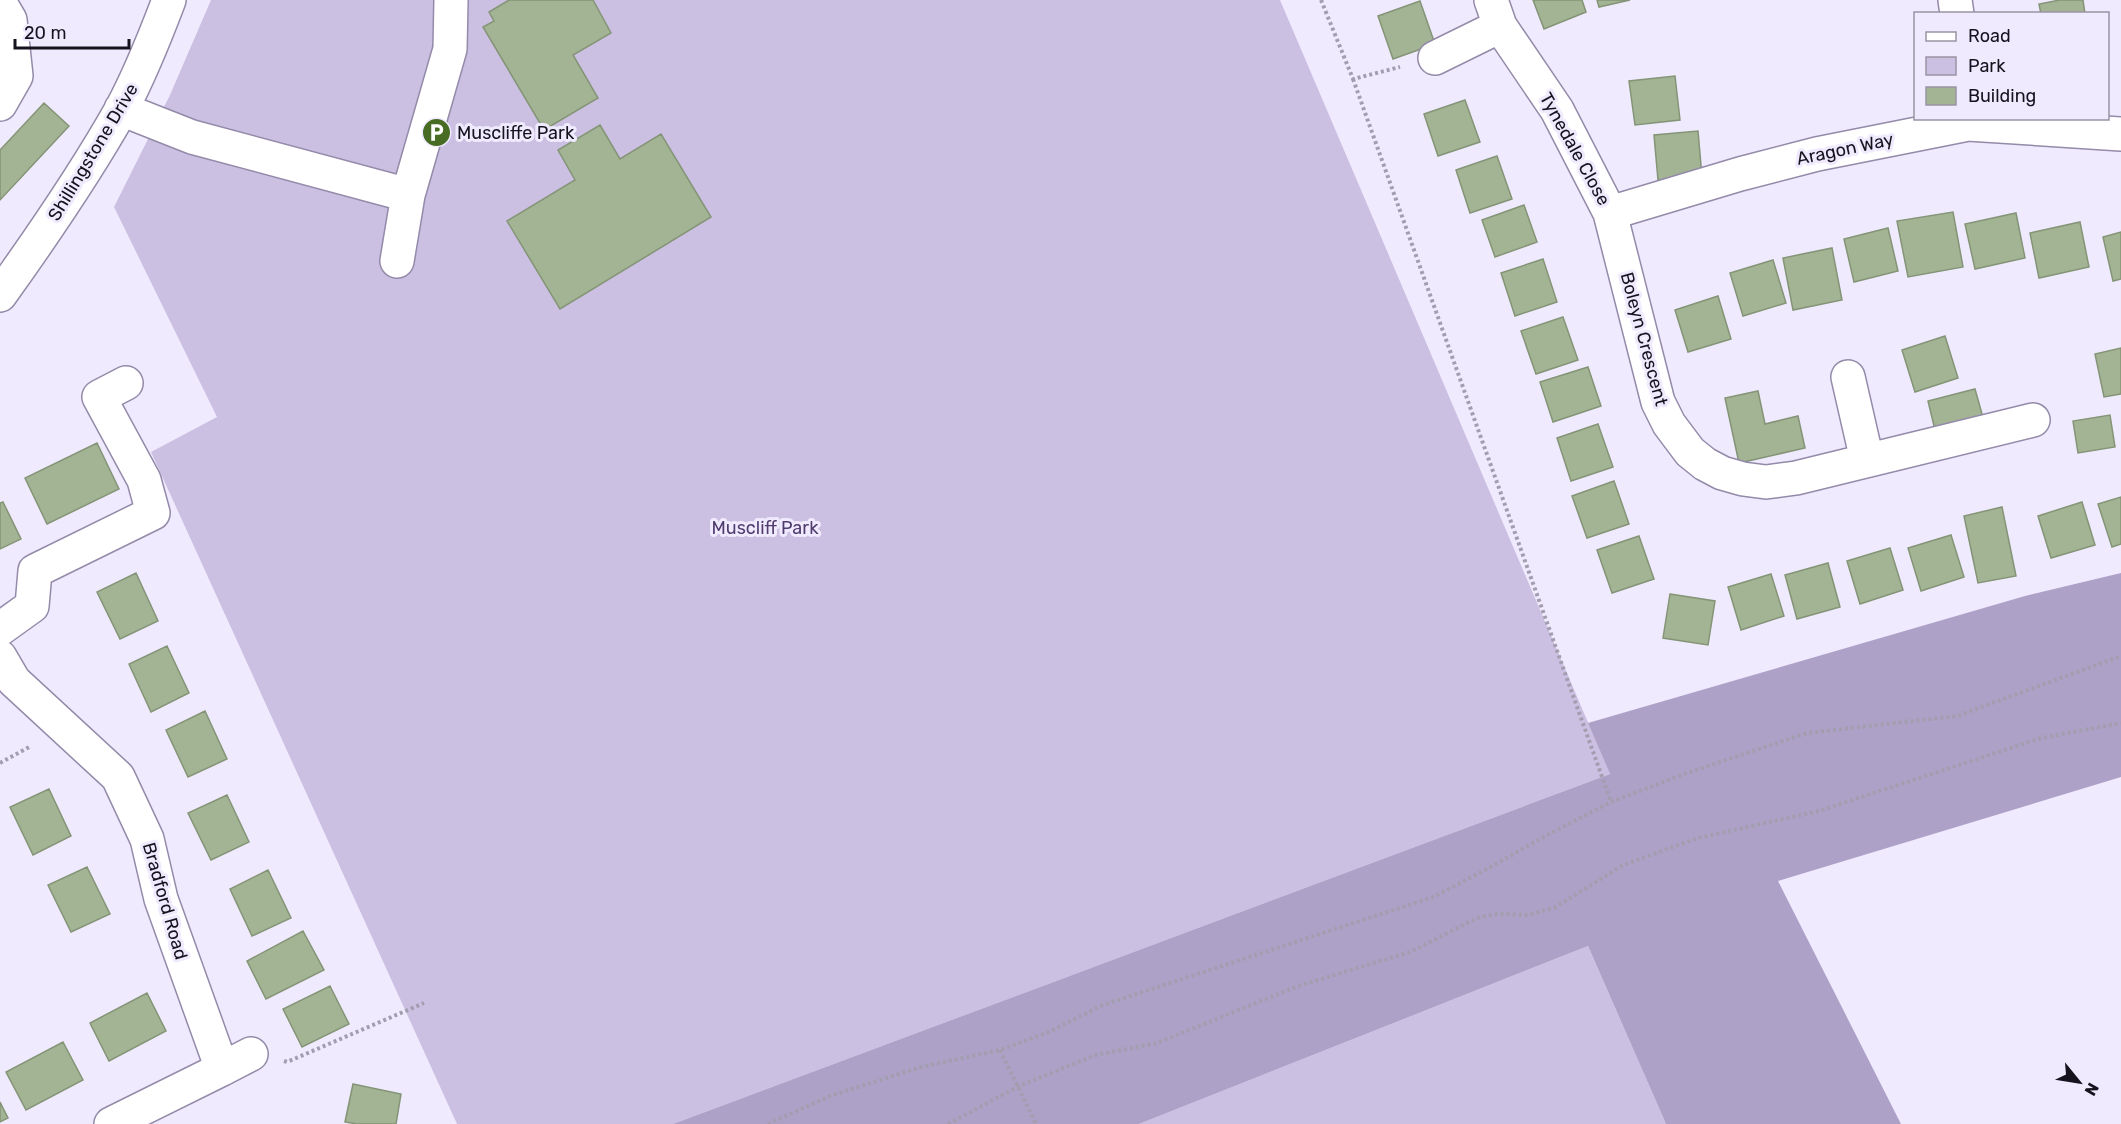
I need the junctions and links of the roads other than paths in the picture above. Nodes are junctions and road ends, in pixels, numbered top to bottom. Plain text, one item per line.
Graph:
1 (169, 0) edge
2 (451, 0) edge
3 (0, 3) edge
4 (1496, 13) edge
5 (1436, 58) road end
6 (0, 104) edge
7 (121, 109) junction
8 (1967, 121) edge
9 (2121, 134) edge
10 (408, 195) junction
11 (1610, 213) junction
12 (397, 261) dead end
13 (0, 295) edge
14 (1848, 377) dead end
15 (126, 383) dead end
16 (2033, 420) dead end
17 (1867, 460) junction
18 (0, 629) edge
19 (0, 657) edge
20 (251, 1054) road end
21 (222, 1069) junction
22 (111, 1124) edge

1 - 7 street, Shillingstone Drive
2 - 10 street
3 - 6 street
4 - 5 street, Tynedale Close
4 - 11 street, Tynedale Close
7 - 10 street
7 - 13 street, Shillingstone Drive
8 - 9 street, Aragon Way
8 - 11 street, Aragon Way
10 - 12 street
11 - 17 street, Boleyn Crescent
14 - 17 street
15 - 18 street
16 - 17 street, Boleyn Crescent
19 - 21 street, Bradford Road
20 - 21 street
21 - 22 street

